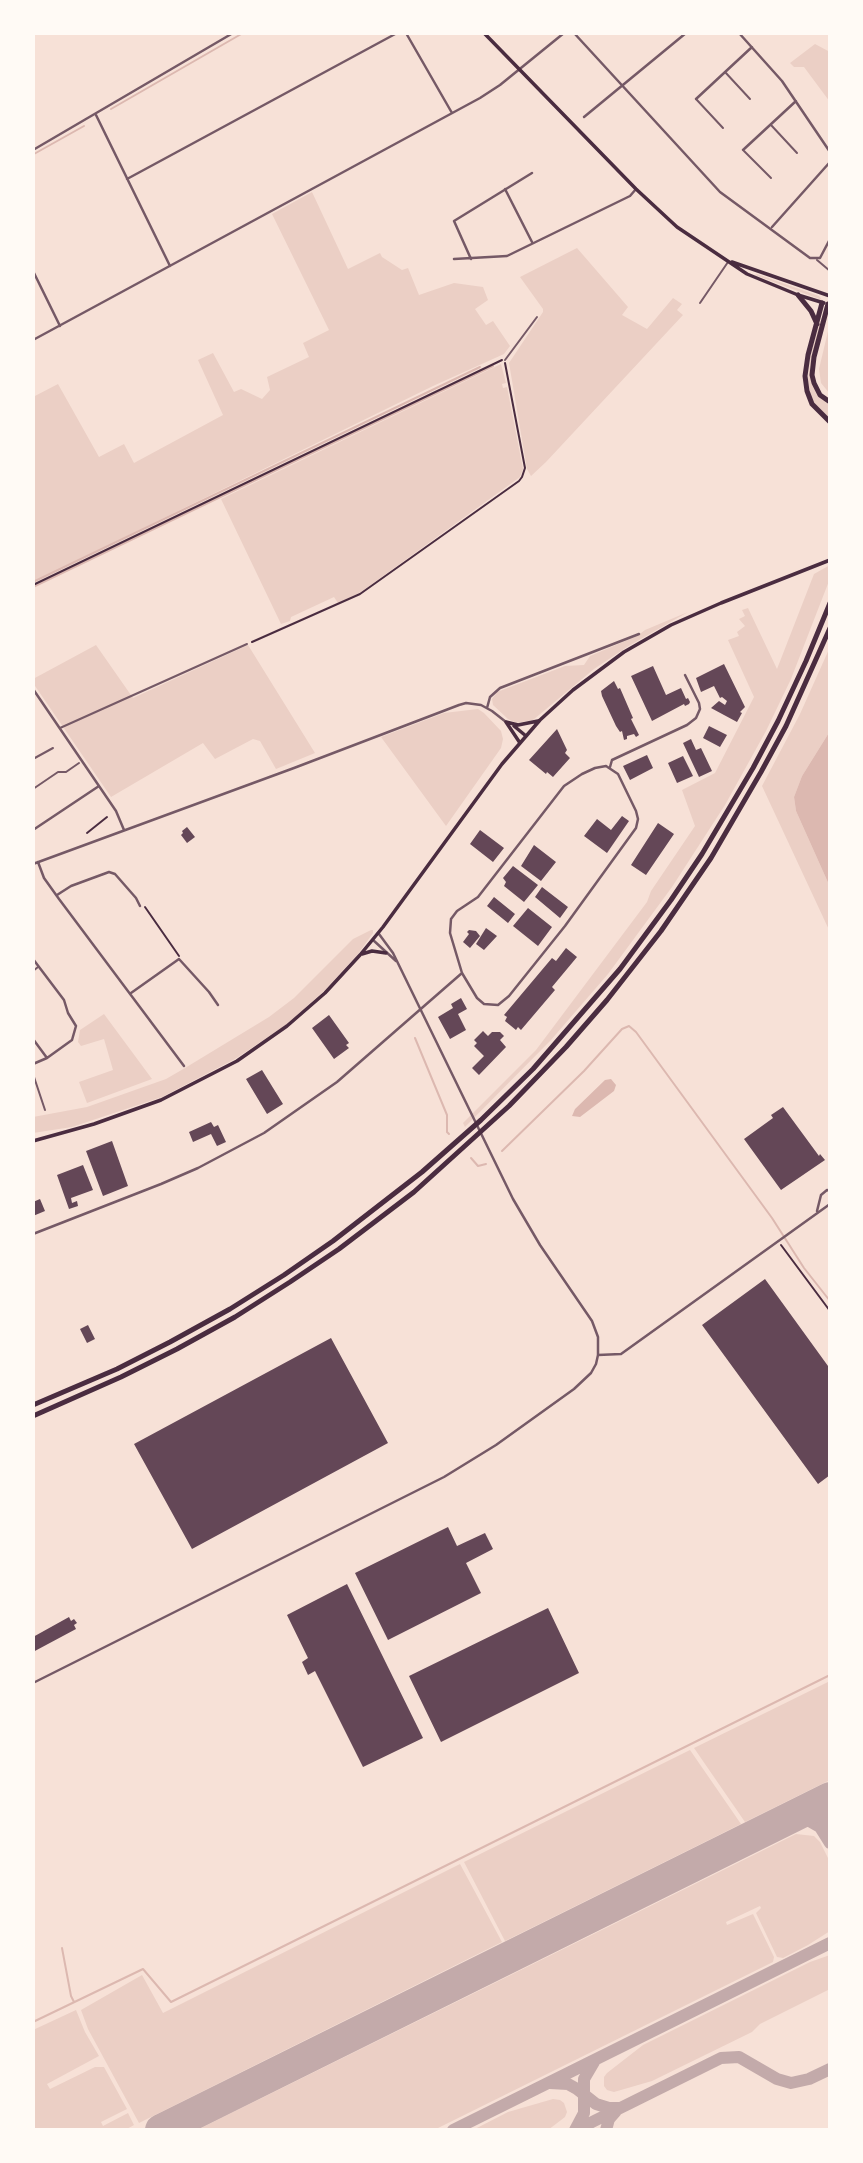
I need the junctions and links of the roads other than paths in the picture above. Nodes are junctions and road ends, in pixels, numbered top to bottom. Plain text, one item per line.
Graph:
1 (233, 33) edge
2 (397, 33) edge
3 (406, 33) edge
4 (484, 33) edge
5 (564, 33) edge
6 (574, 33) edge
7 (686, 33) edge
8 (739, 33) edge
9 (752, 47) junction
10 (519, 69) junction
11 (725, 71) junction
12 (621, 86) junction
13 (696, 99) joint
14 (750, 99) dead end
15 (796, 101) junction
16 (452, 113) junction
17 (96, 114) junction
18 (584, 117) dead end
19 (771, 125) junction
20 (723, 128) dead end
21 (33, 150) edge
22 (743, 150) joint
23 (830, 152) edge
24 (797, 153) dead end
25 (830, 162) edge
26 (532, 173) dead end
27 (771, 178) dead end
28 (127, 179) junction
29 (505, 189) junction
30 (636, 189) junction
31 (771, 228) junction
32 (830, 239) edge
33 (533, 244) junction
34 (454, 259) dead end
35 (471, 259) junction
36 (817, 259) junction
37 (729, 262) junction
38 (170, 266) junction
39 (33, 271) edge
40 (830, 271) edge
41 (798, 295) junction
42 (828, 295) edge
43 (700, 303) dead end
44 (826, 304) edge
45 (537, 317) dead end
46 (827, 319) edge
47 (817, 324) junction
48 (60, 326) junction
49 (33, 340) edge
50 (505, 360) road end
51 (830, 402) edge
52 (830, 422) edge
53 (830, 560) edge
54 (830, 603) edge
55 (830, 628) edge
56 (639, 634) dead end
57 (247, 644) road end
58 (685, 675) dead end
59 (33, 689) edge
60 (486, 708) junction
61 (541, 720) junction
62 (509, 723) junction
63 (60, 728) junction
64 (526, 736) junction
65 (520, 743) junction
66 (53, 748) dead end
67 (33, 760) edge
68 (79, 763) dead end
69 (610, 767) junction
70 (99, 786) junction
71 (33, 789) edge
72 (33, 830) edge
73 (124, 830) junction
74 (35, 863) edge
75 (57, 895) junction
76 (140, 906) road end
77 (379, 933) junction
78 (373, 940) junction
79 (386, 953) junction
80 (360, 955) junction
81 (33, 959) edge
82 (396, 961) junction
83 (39, 967) junction
84 (33, 971) edge
85 (462, 973) junction
86 (131, 993) junction
87 (218, 1005) dead end
88 (419, 1010) junction
89 (33, 1039) edge
90 (47, 1058) junction
91 (33, 1064) edge
92 (184, 1066) dead end
93 (33, 1074) edge
94 (44, 1110) dead end
95 (33, 1141) edge
96 (830, 1191) edge
97 (830, 1204) edge
98 (816, 1214) junction
99 (33, 1234) edge
100 (598, 1355) junction
101 (33, 1405) edge
102 (33, 1416) edge
103 (33, 1683) edge

1 - 17 street
2 - 28 street
3 - 16 street
4 - 10 main road
5 - 10 street
6 - 12 street
7 - 12 street
8 - 9 street
9 - 11 street
9 - 15 street
10 - 16 street
10 - 30 main road
11 - 13 street
11 - 14 lane
12 - 18 street
12 - 31 street
13 - 20 lane
15 - 19 street
15 - 23 street
16 - 38 street
17 - 21 street
17 - 28 street
19 - 22 street
19 - 24 lane
22 - 27 lane
25 - 31 street
26 - 29 street
28 - 38 street
29 - 33 street
29 - 35 street
30 - 33 street
30 - 37 main road
31 - 36 street
32 - 36 street
33 - 35 street
34 - 35 street
36 - 40 lane
37 - 41 main road
37 - 42 main road
37 - 43 lane
38 - 48 street
39 - 48 street
41 - 44 main road
41 - 47 highway
42 - 44 main road
44 - 46 highway
44 - 47 highway
45 - 50 lane
46 - 51 highway
47 - 52 highway
48 - 49 street
53 - 61 main road
54 - 101 highway
55 - 102 highway
56 - 60 street
57 - 63 lane
58 - 69 street
59 - 63 street
60 - 62 street
60 - 73 street
61 - 62 main road
61 - 64 main road
62 - 64 main road
62 - 65 main road
63 - 70 street
64 - 65 main road
65 - 77 main road
66 - 67 lane
68 - 71 lane
69 - 85 street
69 - 85 street
70 - 72 street
70 - 73 street
73 - 74 street
74 - 75 street
75 - 76 street
75 - 86 street
77 - 78 main road
77 - 82 street
78 - 79 street
78 - 80 main road
79 - 80 main road
79 - 82 street
80 - 95 main road
81 - 83 street
82 - 88 street
83 - 84 lane
83 - 90 street
85 - 88 street
86 - 87 street
86 - 92 street
88 - 99 street
88 - 100 street
89 - 90 street
90 - 91 street
93 - 94 lane
96 - 98 street
97 - 98 street
98 - 100 street
100 - 103 street

